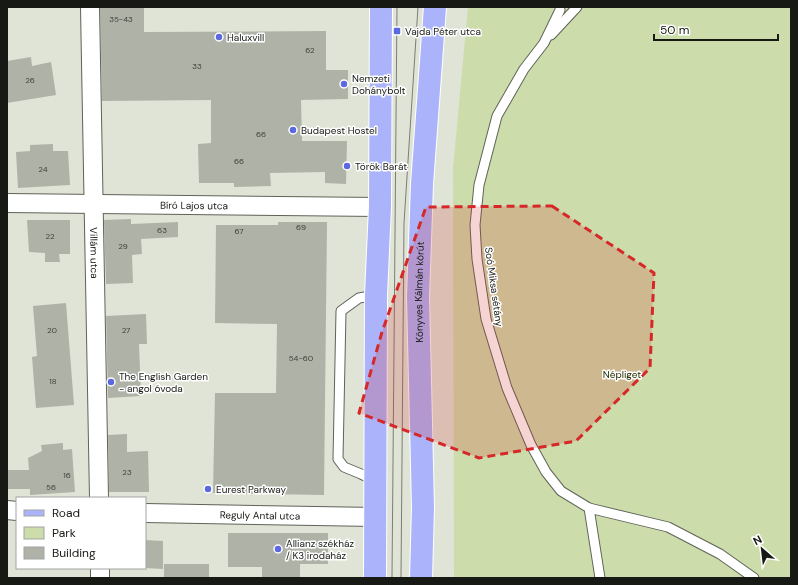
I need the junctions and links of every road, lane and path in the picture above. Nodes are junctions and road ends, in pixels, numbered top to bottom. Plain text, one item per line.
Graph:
1 (90, 7) edge
2 (381, 7) edge
3 (435, 7) edge
4 (577, 7) edge
5 (560, 10) dead end
6 (544, 43) junction
7 (7, 203) edge
8 (94, 204) junction
9 (380, 207) junction
10 (376, 295) junction
11 (374, 481) junction
12 (99, 497) edge
13 (590, 508) junction
14 (146, 513) edge
15 (376, 518) junction
16 (375, 578) edge
17 (421, 578) edge
18 (600, 578) edge
19 (754, 578) edge

1 - 8 street, Villám utca
2 - 9 main road
3 - 17 main road, Könyves Kálmán körút
4 - 6 lane
5 - 6 lane, Soó Miksa sétány
6 - 13 lane, Soó Miksa sétány
7 - 8 street, Bíró Lajos utca
8 - 9 street, Bíró Lajos utca
8 - 12 street, Villám utca
9 - 10 main road
10 - 11 main road
10 - 11 lane
11 - 15 main road
13 - 18 lane
13 - 19 lane, Soó Miksa sétány
14 - 15 street, Reguly Antal utca
15 - 16 main road

